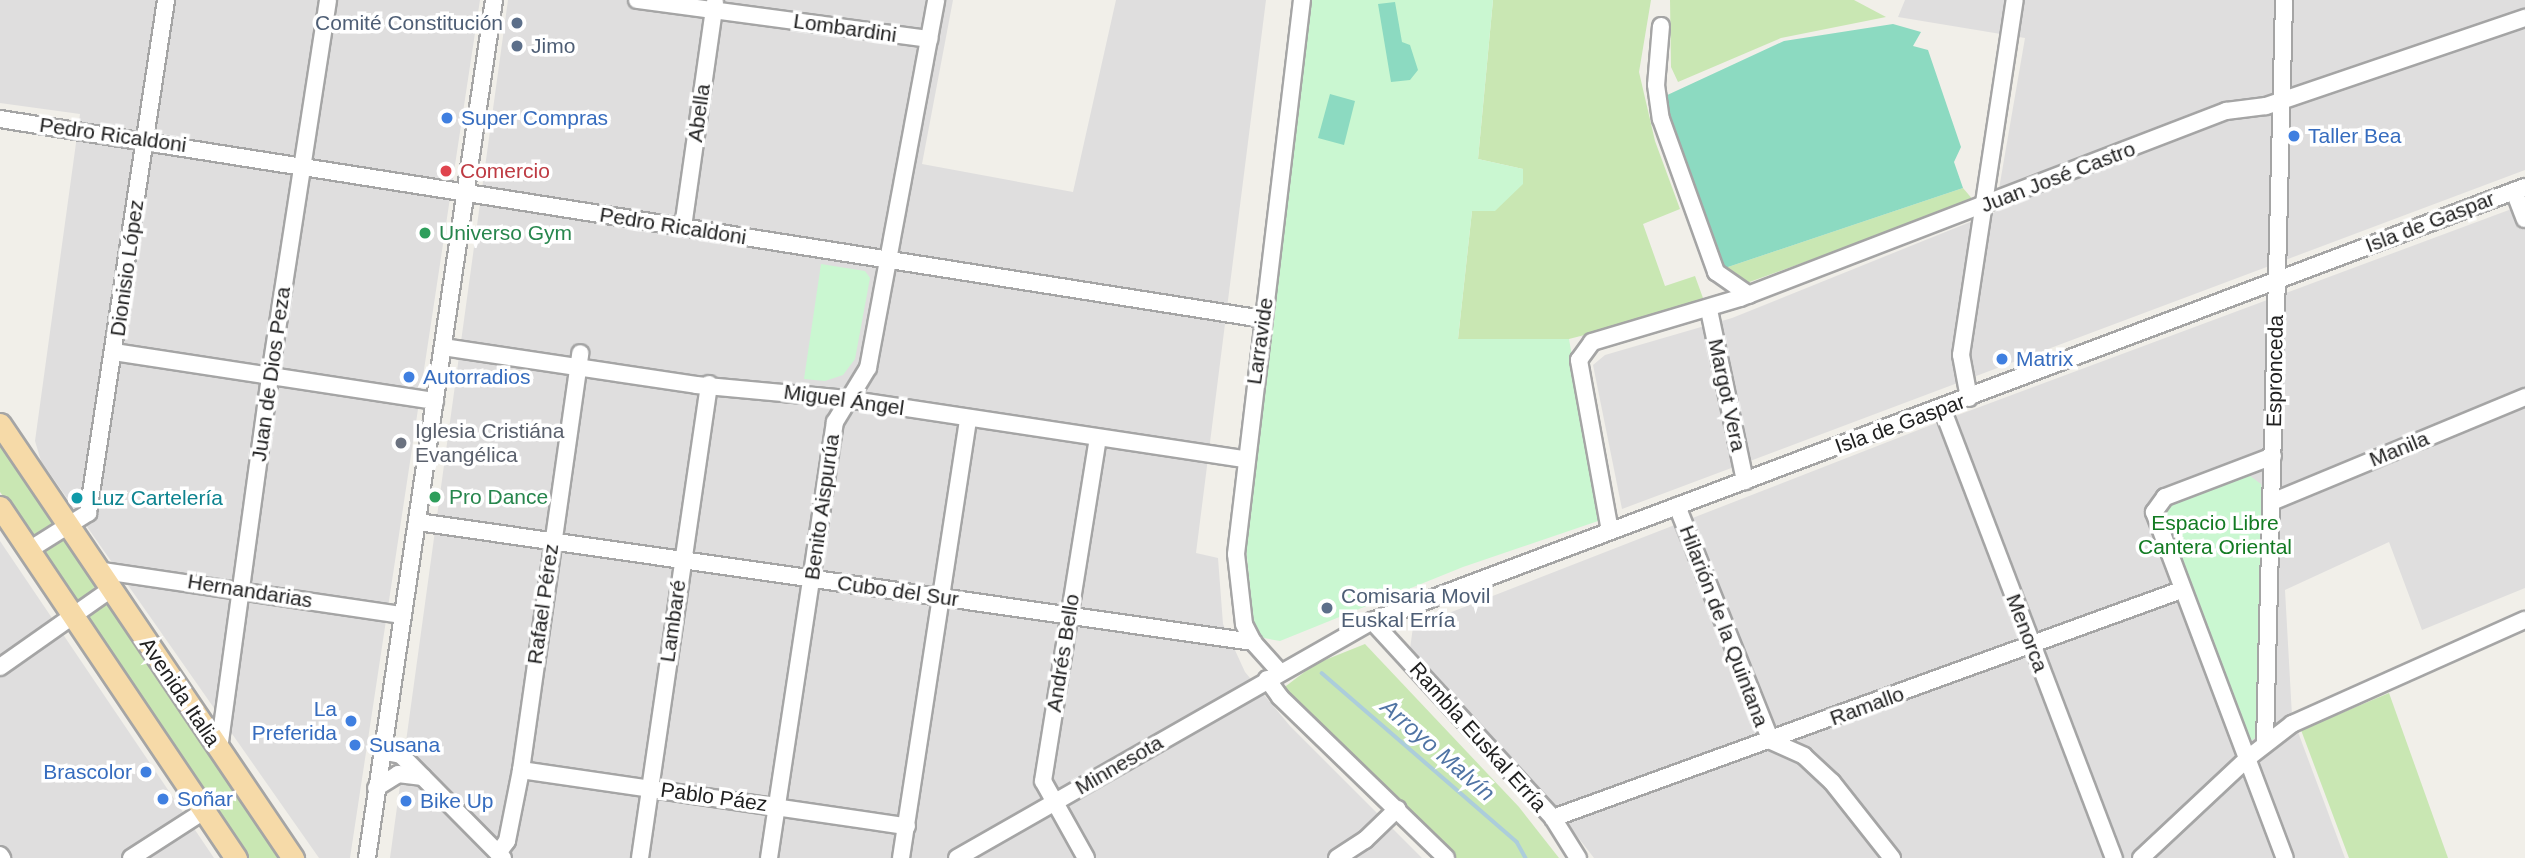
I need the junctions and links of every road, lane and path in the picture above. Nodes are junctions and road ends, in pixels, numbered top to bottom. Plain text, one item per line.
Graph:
1 (166, 0) edge
2 (328, 0) edge
3 (494, 0) edge
4 (637, 0) edge
5 (936, 0) edge
6 (1302, 0) edge
7 (2015, 0) edge
8 (2284, 0) edge
9 (714, 5) edge
10 (2525, 18) edge
11 (1661, 26) dead end
12 (929, 39) junction
13 (2282, 98) junction
14 (0, 119) edge
15 (145, 140) junction
16 (303, 163) junction
17 (2520, 189) edge
18 (466, 193) junction
19 (1984, 205) junction
20 (2525, 219) edge
21 (683, 227) junction
22 (888, 261) junction
23 (2277, 280) junction
24 (1749, 295) junction
25 (1709, 310) junction
26 (1263, 319) junction
27 (443, 347) junction
28 (114, 352) junction
29 (579, 361) junction
30 (270, 375) junction
31 (709, 384) junction
32 (2525, 397) edge
33 (1969, 398) junction
34 (847, 399) junction
35 (435, 401) junction
36 (1942, 408) junction
37 (968, 419) junction
38 (0, 424) edge
39 (1098, 438) junction
40 (2273, 456) junction
41 (1244, 459) junction
42 (1745, 481) junction
43 (2274, 501) junction
44 (1677, 506) junction
45 (0, 507) edge
46 (418, 522) junction
47 (68, 526) junction
48 (1610, 531) junction
49 (551, 540) junction
50 (29, 550) junction
51 (682, 558) junction
52 (97, 570) junction
53 (811, 579) junction
54 (111, 589) junction
55 (243, 589) junction
56 (2181, 590) junction
57 (941, 596) junction
58 (73, 615) junction
59 (403, 615) junction
60 (1069, 617) junction
61 (2525, 620) edge
62 (1372, 621) junction
63 (1253, 642) junction
64 (2031, 645) junction
65 (0, 667) edge
66 (1273, 675) junction
67 (1771, 741) junction
68 (2266, 742) junction
69 (219, 750) junction
70 (382, 751) junction
71 (2248, 758) junction
72 (521, 770) junction
73 (425, 778) junction
74 (376, 788) junction
75 (649, 788) junction
76 (1053, 803) junction
77 (777, 807) junction
78 (1397, 809) junction
79 (204, 811) junction
80 (1553, 818) junction
81 (907, 827) junction
82 (501, 856) edge
83 (131, 858) edge
84 (236, 858) edge
85 (293, 858) edge
86 (366, 858) edge
87 (640, 858) edge
88 (769, 858) edge
89 (901, 858) edge
90 (957, 858) edge
91 (1086, 858) edge
92 (1336, 858) edge
93 (1446, 858) edge
94 (1578, 858) edge
95 (1892, 858) edge
96 (2114, 858) edge
97 (2141, 858) edge
98 (2285, 858) edge

1 - 15 street, Dionisio López
2 - 16 street, Juan de Dios Peza
3 - 18 street
4 - 9 street, Lombardini
5 - 12 street, Benito Aispurúa
6 - 26 street, Larravide
7 - 19 street
8 - 13 street, Espronceda
9 - 12 street, Lombardini
9 - 21 street, Abella
10 - 13 street, Juan José Castro
11 - 24 street
12 - 22 street, Benito Aispurúa
13 - 19 street, Juan José Castro
13 - 23 street, Espronceda
14 - 15 street, Pedro Ricaldoni
15 - 16 street, Pedro Ricaldoni
15 - 28 street, Dionisio López
16 - 18 street, Pedro Ricaldoni
16 - 30 street, Juan de Dios Peza
17 - 20 street
17 - 23 street, Isla de Gaspar
18 - 21 street, Pedro Ricaldoni
18 - 27 street
19 - 24 street, Juan José Castro
19 - 33 street
21 - 22 street, Pedro Ricaldoni
22 - 26 street, Pedro Ricaldoni
22 - 34 street, Benito Aispurúa
23 - 33 street, Isla de Gaspar
23 - 40 street, Espronceda
24 - 25 street, Juan José Castro
25 - 42 street, Margot Vera
25 - 48 street, Juan José Castro
26 - 41 street, Larravide
27 - 29 street, Miguel Ángel
27 - 35 street
28 - 30 street
28 - 47 street, Dionisio López
29 - 31 street, Miguel Ángel
29 - 49 street, Rafael Pérez
30 - 35 street
30 - 55 street, Juan de Dios Peza
31 - 34 street, Miguel Ángel
31 - 51 street, Lambaré
32 - 43 street, Manila
33 - 36 street, Isla de Gaspar
34 - 37 street, Miguel Ángel
34 - 53 street, Benito Aispurúa
35 - 46 street
36 - 42 street, Isla de Gaspar
36 - 64 street, Menorca
37 - 39 street, Miguel Ángel
37 - 57 street
38 - 47 main road, Avenida Italia
39 - 41 street, Miguel Ángel
39 - 60 street, Andrés Bello
40 - 43 street, Espronceda
40 - 56 street
41 - 63 street, Larravide
42 - 44 street, Isla de Gaspar
43 - 68 street, Espronceda
44 - 48 street, Isla de Gaspar
44 - 67 street, Hilarión de la Quintana
45 - 50 main road
46 - 49 street, Cubo del Sur
46 - 59 street
47 - 50 street
47 - 52 main road, Avenida Italia
48 - 62 street, Isla de Gaspar
49 - 51 street, Cubo del Sur
49 - 72 street, Rafael Pérez
50 - 58 main road
51 - 53 street, Cubo del Sur
51 - 75 street, Lambaré
52 - 54 main road, Avenida Italia
52 - 55 street, Hernandarias
53 - 57 street, Cubo del Sur
53 - 77 street, Benito Aispurúa
54 - 58 street
54 - 69 main road, Avenida Italia
55 - 59 street, Hernandarias
55 - 69 street, Juan de Dios Peza
56 - 64 street, Ramallo
56 - 71 street
57 - 60 street, Cubo del Sur
57 - 81 street
58 - 65 street
58 - 79 main road
59 - 70 street
60 - 63 street, Cubo del Sur
60 - 76 street, Andrés Bello
61 - 68 street
62 - 66 street, Isla de Gaspar
62 - 80 street, Rambla Euskal Erría
63 - 66 street, Larravide
64 - 67 street, Ramallo
64 - 96 street, Menorca
66 - 76 street, Minnesota
66 - 78 street
67 - 80 street, Ramallo
67 - 95 street, Hilarión de la Quintana
68 - 71 street
69 - 85 main road, Avenida Italia
70 - 73 street
70 - 74 street
71 - 97 street
71 - 98 street
72 - 75 street, Pablo Páez
72 - 82 street, Rafael Pérez
73 - 74 street
73 - 82 street
74 - 86 street
75 - 77 street, Pablo Páez
75 - 87 street, Lambaré
76 - 90 street, Minnesota
76 - 91 street, Andrés Bello
77 - 81 street, Pablo Páez
77 - 88 street, Benito Aispurúa
78 - 92 street
78 - 93 street
79 - 83 street
79 - 84 main road
80 - 94 street, Rambla Euskal Erría
81 - 89 street

